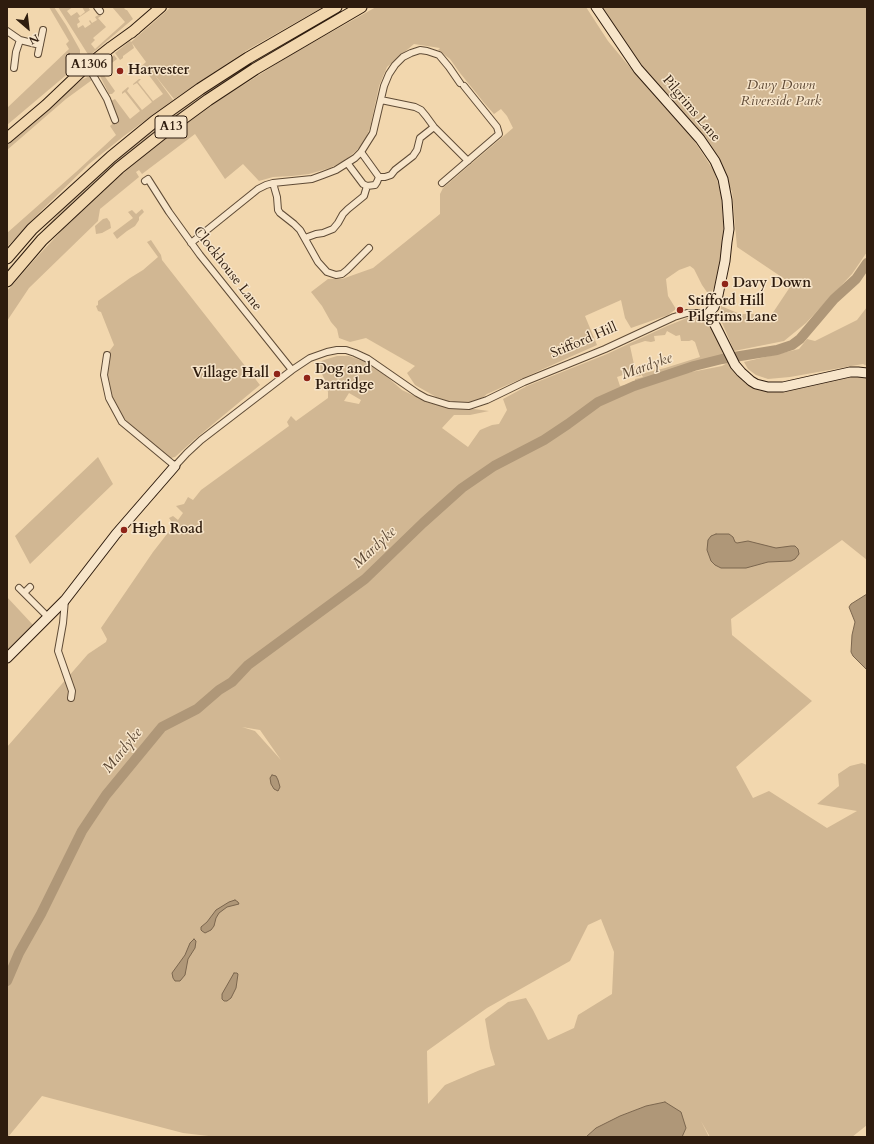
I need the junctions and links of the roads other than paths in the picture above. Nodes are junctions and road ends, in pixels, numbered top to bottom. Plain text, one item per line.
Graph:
1 (161, 7) edge
2 (336, 7) edge
3 (361, 7) edge
4 (596, 7) edge
5 (136, 29) junction
6 (43, 30) dead end
7 (7, 31) edge
8 (20, 40) junction
9 (40, 45) junction
10 (38, 54) dead end
11 (14, 68) dead end
12 (90, 70) junction
13 (381, 100) junction
14 (46, 105) junction
15 (115, 120) dead end
16 (434, 127) junction
17 (7, 138) edge
18 (362, 152) junction
19 (468, 161) junction
20 (348, 164) junction
21 (379, 177) junction
22 (146, 178) dead end
23 (273, 183) junction
24 (442, 184) dead end
25 (367, 186) junction
26 (305, 238) junction
27 (191, 243) junction
28 (369, 248) dead end
29 (7, 258) edge
30 (7, 281) edge
31 (709, 313) junction
32 (106, 355) dead end
33 (292, 370) junction
34 (867, 373) edge
35 (175, 466) junction
36 (30, 587) dead end
37 (18, 588) dead end
38 (24, 593) junction
39 (65, 600) junction
40 (48, 617) junction
41 (7, 658) edge
42 (71, 698) dead end

1 - 5 main road, A1306
2 - 29 highway, A13
3 - 30 highway, A13
4 - 31 main road, Pilgrims Lane
5 - 12 main road, A1306
5 - 14 main road, A1306
6 - 9 street
7 - 8 street
8 - 9 street
8 - 11 street
9 - 10 street
12 - 14 main road, A1306
12 - 15 street
13 - 16 street
13 - 18 street
13 - 19 street
14 - 17 main road, A1306
16 - 19 street
16 - 21 street
18 - 20 street
18 - 21 street
19 - 24 street
20 - 23 street
20 - 25 street
21 - 25 street
22 - 27 street, Clockhouse Lane
23 - 26 street
23 - 27 street
25 - 26 street
26 - 28 street
27 - 33 street, Clockhouse Lane
31 - 33 street, Stifford Hill
31 - 34 main road
32 - 35 street
33 - 35 street
35 - 39 main road
36 - 38 street
37 - 38 street
38 - 40 street
39 - 40 main road
39 - 42 street
40 - 41 main road

